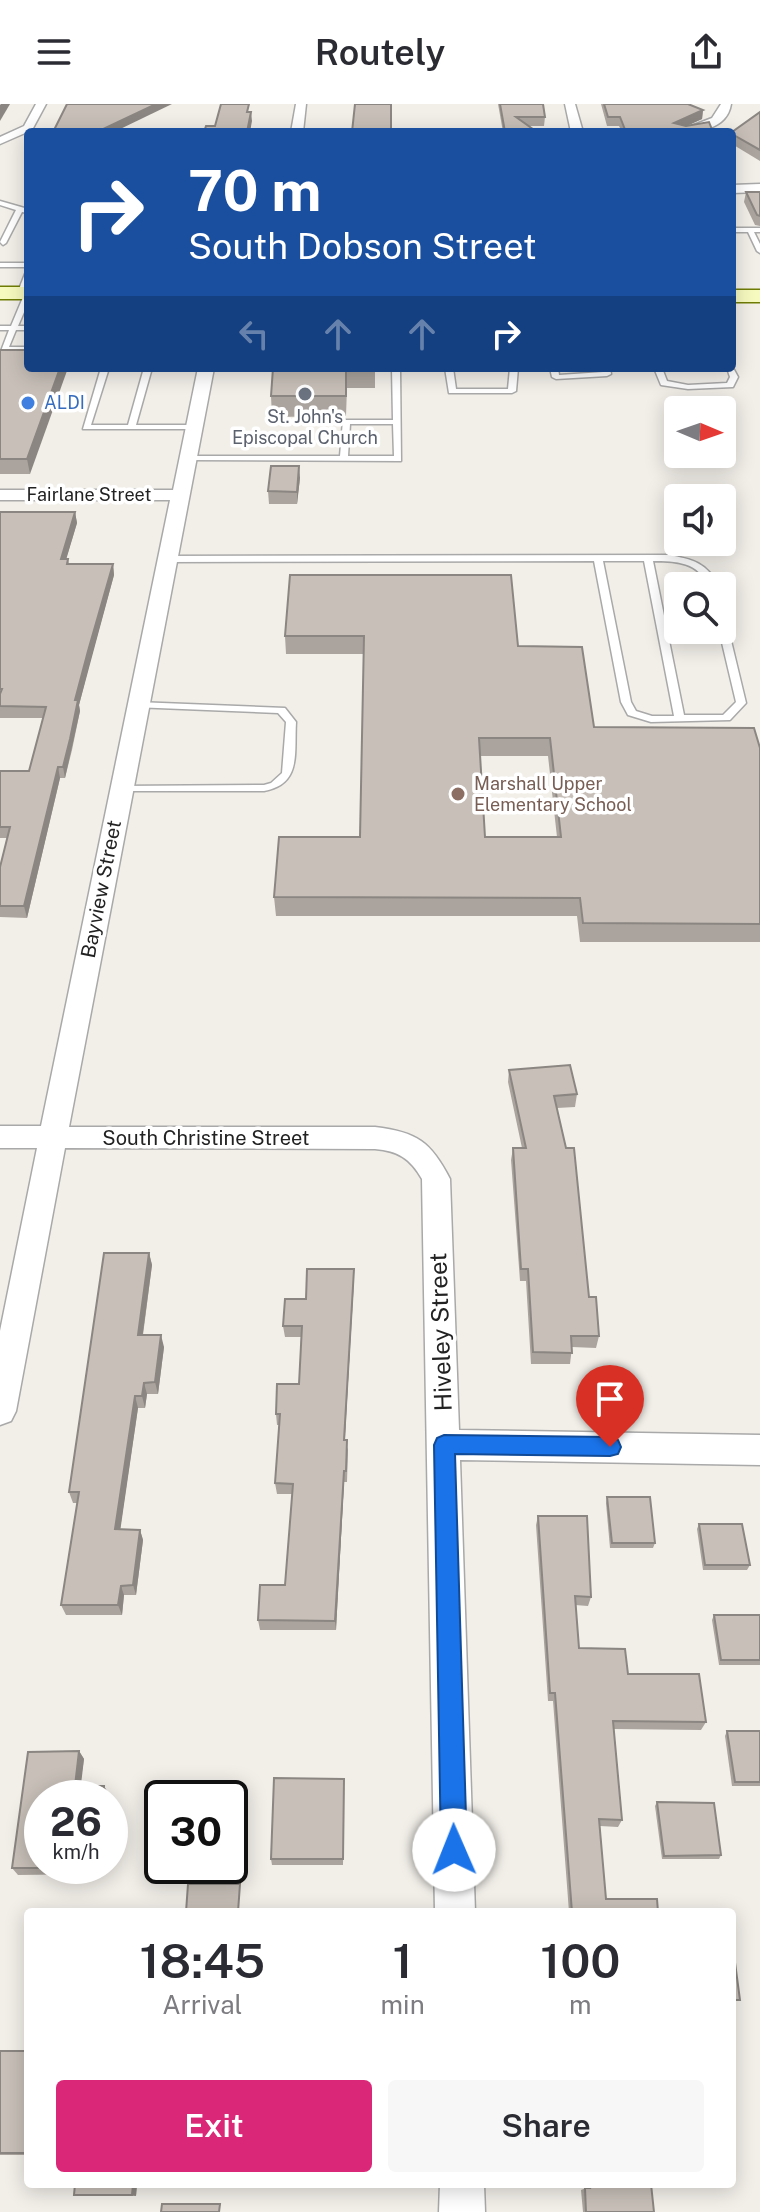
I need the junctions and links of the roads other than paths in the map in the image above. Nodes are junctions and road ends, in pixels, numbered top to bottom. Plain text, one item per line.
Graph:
1 (41, 104) edge
2 (301, 104) edge
3 (570, 104) edge
4 (726, 104) edge
5 (28, 128) edge
6 (298, 128) edge
7 (576, 128) edge
8 (693, 128) edge
9 (24, 130) edge
10 (0, 141) edge
11 (760, 188) edge
12 (736, 189) edge
13 (0, 203) edge
14 (19, 211) junction
15 (24, 211) edge
16 (736, 230) edge
17 (750, 230) junction
18 (760, 230) edge
19 (3, 243) dead end
20 (760, 251) edge
21 (0, 265) edge
22 (24, 265) edge
23 (21, 290) edge
24 (736, 296) edge
25 (759, 298) edge
26 (0, 328) edge
27 (13, 328) junction
28 (24, 328) edge
29 (24, 349) edge
30 (104, 372) edge
31 (147, 372) edge
32 (205, 372) edge
33 (396, 372) edge
34 (450, 372) edge
35 (514, 372) edge
36 (555, 372) edge
37 (607, 372) edge
38 (660, 372) edge
39 (732, 372) edge
40 (397, 422) junction
41 (131, 427) junction
42 (193, 427) junction
43 (187, 458) junction
44 (344, 458) junction
45 (0, 495) edge
46 (179, 495) junction
47 (598, 558) junction
48 (648, 558) junction
49 (166, 559) junction
50 (706, 572) edge
51 (727, 644) edge
52 (137, 705) junction
53 (680, 719) junction
54 (120, 789) junction
55 (0, 1137) edge
56 (54, 1138) junction
57 (410, 1146) joint
58 (0, 1411) edge
59 (444, 1445) junction
60 (760, 1450) edge
61 (455, 1908) edge
62 (462, 2188) edge
63 (462, 2212) edge

1 - 5 street
2 - 6 street
3 - 7 street
4 - 8 street
9 - 10 street
11 - 12 street
13 - 14 lane
14 - 15 lane
14 - 19 lane
16 - 17 lane
17 - 18 lane
17 - 20 lane
21 - 22 lane
23 - 27 lane
24 - 25 main road
26 - 27 lane
27 - 28 lane
27 - 29 lane
30 - 41 lane
31 - 41 lane
32 - 42 street, Bayview Street
33 - 40 lane
34 - 35 lane
36 - 37 lane
38 - 39 lane
40 - 44 lane
40 - 44 lane
41 - 42 lane
42 - 43 street, Bayview Street
43 - 44 lane
43 - 46 street, Bayview Street
45 - 46 street, Fairlane Street
46 - 49 street, Bayview Street
47 - 48 lane
47 - 49 lane
47 - 53 lane
48 - 50 lane
48 - 53 lane
49 - 52 street, Bayview Street
51 - 53 lane
52 - 54 street, Bayview Street
52 - 54 lane
54 - 56 street, Bayview Street
55 - 56 street, South Christine Street
56 - 57 street, South Christine Street
56 - 58 street, Bayview Street
57 - 59 street, Hiveley Street
59 - 60 street
59 - 61 street, Hiveley Street
62 - 63 street

